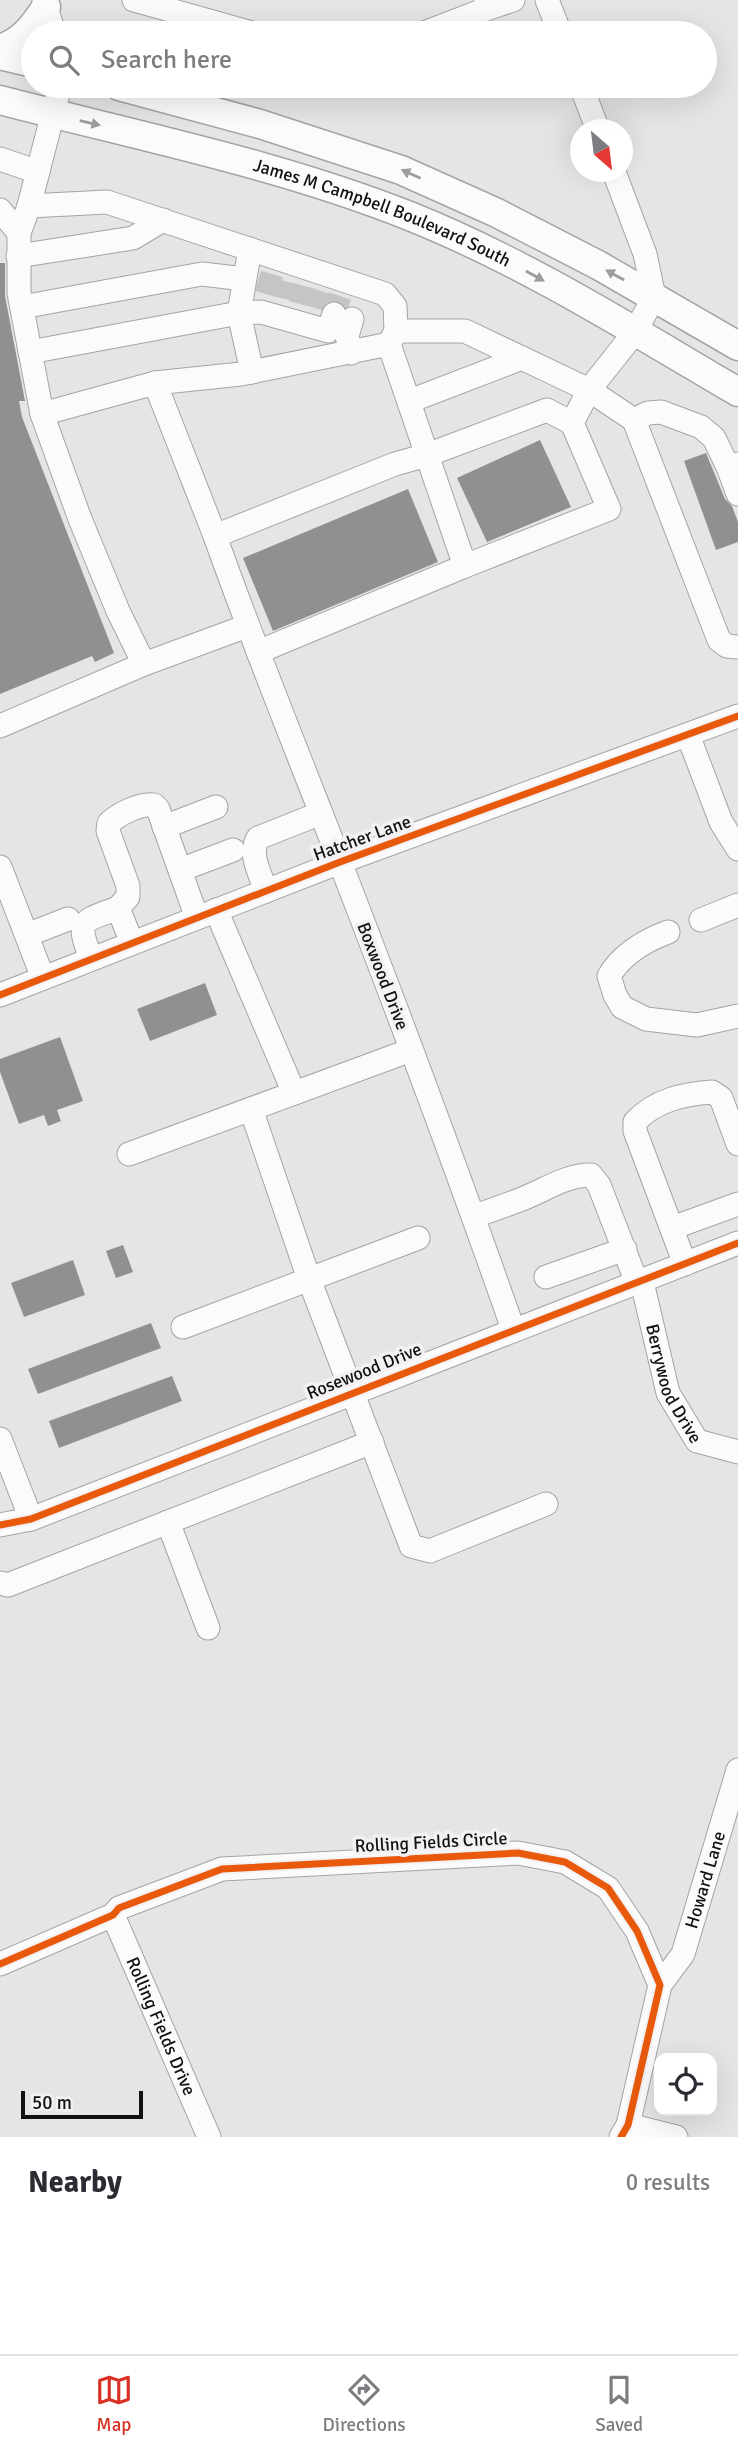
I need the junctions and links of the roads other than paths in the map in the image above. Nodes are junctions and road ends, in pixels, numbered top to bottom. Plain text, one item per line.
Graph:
1 (134, 0) edge
2 (513, 0) edge
3 (547, 0) edge
4 (487, 4) edge
5 (209, 21) edge
6 (450, 21) edge
7 (556, 21) edge
8 (21, 38) edge
9 (0, 49) edge
10 (0, 55) edge
11 (21, 61) edge
12 (57, 98) edge
13 (162, 98) edge
14 (586, 98) edge
15 (0, 100) edge
16 (54, 114) junction
17 (594, 119) edge
18 (0, 159) edge
19 (38, 173) junction
20 (618, 182) edge
21 (29, 206) junction
22 (0, 210) edge
23 (163, 220) junction
24 (18, 245) junction
25 (250, 249) junction
26 (244, 279) junction
27 (654, 297) junction
28 (311, 301) junction
29 (22, 307) junction
30 (635, 332) junction
31 (393, 338) junction
32 (738, 345) edge
33 (30, 352) junction
34 (522, 358) junction
35 (252, 372) junction
36 (155, 383) junction
37 (589, 390) junction
38 (738, 392) edge
39 (410, 401) junction
40 (42, 414) junction
41 (634, 419) junction
42 (572, 423) junction
43 (427, 455) junction
44 (733, 465) edge
45 (738, 494) edge
46 (215, 536) junction
47 (465, 566) junction
48 (247, 626) junction
49 (738, 647) edge
50 (258, 652) junction
51 (144, 664) junction
52 (738, 716) edge
53 (0, 726) edge
54 (688, 735) junction
55 (216, 807) dead end
56 (321, 813) junction
57 (164, 827) junction
58 (233, 849) dead end
59 (738, 849) edge
60 (340, 862) junction
61 (0, 867) edge
62 (180, 870) junction
63 (266, 891) junction
64 (738, 905) edge
65 (118, 908) junction
66 (207, 914) junction
67 (68, 919) dead end
68 (701, 920) dead end
69 (668, 932) dead end
70 (27, 936) junction
71 (132, 943) junction
72 (91, 959) junction
73 (43, 978) junction
74 (0, 995) edge
75 (738, 1016) edge
76 (411, 1050) junction
77 (293, 1093) junction
78 (251, 1109) junction
79 (738, 1144) edge
80 (129, 1154) dead end
81 (738, 1204) edge
82 (474, 1216) junction
83 (672, 1228) junction
84 (418, 1238) dead end
85 (738, 1243) edge
86 (625, 1249) junction
87 (685, 1264) junction
88 (546, 1277) dead end
89 (309, 1279) junction
90 (640, 1282) junction
91 (183, 1328) dead end
92 (513, 1329) junction
93 (352, 1392) junction
94 (0, 1439) edge
95 (372, 1442) junction
96 (738, 1452) edge
97 (547, 1504) dead end
98 (31, 1519) junction
99 (168, 1522) junction
100 (0, 1525) edge
101 (0, 1583) edge
102 (208, 1628) dead end
103 (738, 1770) edge
104 (113, 1915) junction
105 (0, 1964) edge
106 (660, 1986) junction
107 (624, 2131) edge
108 (209, 2137) edge
109 (676, 2137) edge

1 - 5 street
2 - 4 street
3 - 7 street
4 - 6 street
8 - 9 main road
10 - 11 main road
12 - 16 street
27 -> 13 main road
14 - 17 street
15 - 16 main road, James M Campbell Boulevard South
16 - 19 street
16 -> 30 main road, James M Campbell Boulevard South
18 - 19 street
19 - 21 street
20 - 27 street
21 - 23 street
21 - 24 street
22 - 24 street
23 - 24 street
23 - 25 street
24 - 29 street
25 - 26 street
25 - 28 street
26 - 28 street
26 - 29 street
27 - 30 street
27 - 32 main road
28 - 31 street
28 - 31 street
28 - 33 street
28 - 35 street
28 - 35 street
29 - 33 street
30 - 37 street
30 - 38 main road, James M Campbell Boulevard South
31 - 34 street
31 - 39 street
33 - 40 street
34 - 37 street
34 - 39 street
35 - 36 street
36 - 40 street
36 - 46 street, Boxwood Drive
37 - 41 street
37 - 42 street
39 - 43 street
40 - 51 street
41 - 44 street
41 - 49 street
42 - 43 street
42 - 47 street
43 - 46 street
43 - 47 street
44 - 45 street
46 - 48 street, Boxwood Drive
47 - 50 street
48 - 50 street, Boxwood Drive
48 - 51 street
50 - 56 street, Boxwood Drive
51 - 53 street
52 - 54 street, Hatcher Lane
54 - 59 street
54 - 60 street, Hatcher Lane
55 - 57 street
56 - 60 street, Boxwood Drive
56 - 63 street
57 - 62 street
57 - 65 street
58 - 62 street
60 - 63 street, Hatcher Lane
60 - 76 street, Boxwood Drive
61 - 70 street
62 - 66 street
63 - 66 street, Hatcher Lane
64 - 68 street
65 - 71 street
65 - 72 street
66 - 71 street, Hatcher Lane
66 - 77 street
67 - 70 street
69 - 75 street
70 - 73 street
71 - 72 street, Hatcher Lane
72 - 73 street, Hatcher Lane
73 - 74 street, Hatcher Lane
76 - 77 street
76 - 82 street, Boxwood Drive
77 - 78 street
78 - 80 street
78 - 89 street
79 - 83 street
81 - 83 street
82 - 86 street, Berrywood Drive
82 - 92 street, Boxwood Drive
83 - 87 street
84 - 89 street
85 - 87 street, Rosewood Drive
86 - 88 street
86 - 90 street, Berrywood Drive
87 - 90 street, Rosewood Drive
89 - 91 street
89 - 93 street
90 - 92 street, Rosewood Drive
90 - 96 street, Berrywood Drive
92 - 93 street, Rosewood Drive
93 - 95 street
93 - 98 street, Rosewood Drive
94 - 98 street
95 - 97 street
95 - 99 street
98 - 100 street, Rosewood Drive
99 - 101 street
99 - 102 street
103 - 106 street, Howard Lane
104 - 105 street, Rolling Fields Circle
104 - 106 street, Rolling Fields Circle
104 - 108 street, Rolling Fields Drive
106 - 107 street
107 - 109 street

